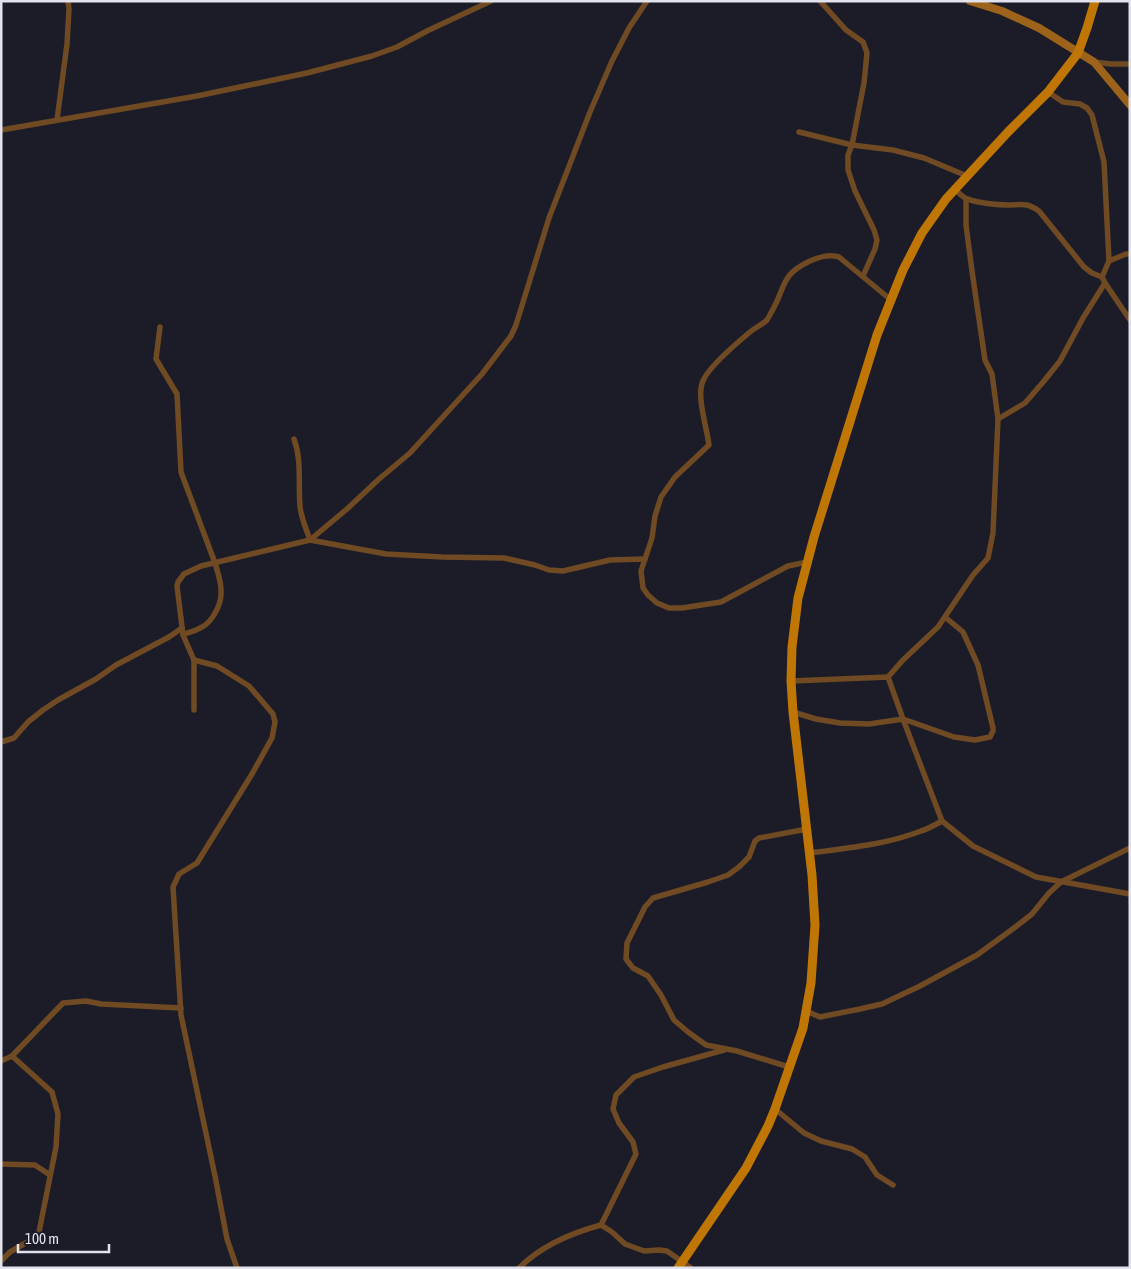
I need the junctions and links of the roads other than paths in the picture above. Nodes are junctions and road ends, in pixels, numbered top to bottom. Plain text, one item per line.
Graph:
1 (68, 1) edge
2 (491, 1) edge
3 (647, 1) edge
4 (820, 1) edge
5 (970, 1) edge
6 (1095, 1) edge
7 (1078, 53) junction
8 (1094, 62) junction
9 (1130, 64) edge
10 (1048, 92) junction
11 (1130, 105) edge
12 (57, 120) junction
13 (1, 130) edge
14 (799, 132) dead end
15 (852, 145) junction
16 (967, 176) junction
17 (955, 189) junction
18 (966, 199) junction
19 (1130, 254) edge
20 (1110, 261) junction
21 (863, 276) junction
22 (1104, 280) junction
23 (891, 300) junction
24 (1130, 320) edge
25 (160, 327) dead end
26 (998, 420) junction
27 (294, 439) dead end
28 (310, 540) junction
29 (645, 559) junction
30 (807, 562) junction
31 (215, 563) junction
32 (945, 617) junction
33 (182, 628) junction
34 (183, 635) junction
35 (194, 660) junction
36 (888, 677) junction
37 (791, 681) junction
38 (194, 710) dead end
39 (792, 712) junction
40 (903, 719) junction
41 (1, 742) edge
42 (942, 821) junction
43 (807, 829) junction
44 (1130, 848) edge
45 (810, 853) junction
46 (1061, 882) junction
47 (1130, 894) edge
48 (181, 1008) junction
49 (806, 1012) junction
50 (726, 1049) junction
51 (12, 1056) junction
52 (1, 1061) edge
53 (789, 1067) junction
54 (775, 1109) junction
55 (1, 1164) edge
56 (50, 1175) junction
57 (893, 1185) dead end
58 (601, 1225) junction
59 (1, 1261) edge
60 (680, 1265) edge
61 (237, 1268) edge
62 (519, 1268) edge
63 (691, 1268) edge

1 - 12 street
2 - 12 street
3 - 28 street
4 - 15 street
5 - 7 street
6 - 7 main road
7 - 8 street
7 - 10 main road
8 - 9 street
8 - 11 street
10 - 16 main road
10 - 20 street
12 - 13 street
14 - 15 street
15 - 16 street
15 - 21 street
16 - 17 main road
17 - 18 street
17 - 23 main road
18 - 22 street
18 - 26 street
19 - 20 street
20 - 22 street
21 - 23 street
21 - 29 street
22 - 24 street
22 - 26 street
23 - 30 main road
25 - 31 street
26 - 32 street
27 - 28 street
28 - 29 street
28 - 31 street
29 - 30 street
30 - 37 main road
31 - 33 street
31 - 34 street
32 - 36 street
32 - 40 street
33 - 34 street
33 - 41 street
34 - 35 street
35 - 38 street
35 - 48 street
36 - 37 street
36 - 40 street
37 - 39 main road
39 - 40 street
39 - 43 main road
40 - 42 street
42 - 45 street
42 - 46 street
43 - 45 main road
43 - 50 street
44 - 46 street
45 - 49 main road
46 - 47 street
46 - 49 street
48 - 51 street
48 - 61 street
49 - 53 main road
50 - 53 street
50 - 58 street
51 - 52 street
51 - 56 street
53 - 54 main road
54 - 57 street
54 - 60 main road
55 - 56 street
56 - 59 street
58 - 60 street
58 - 62 street
60 - 63 street

